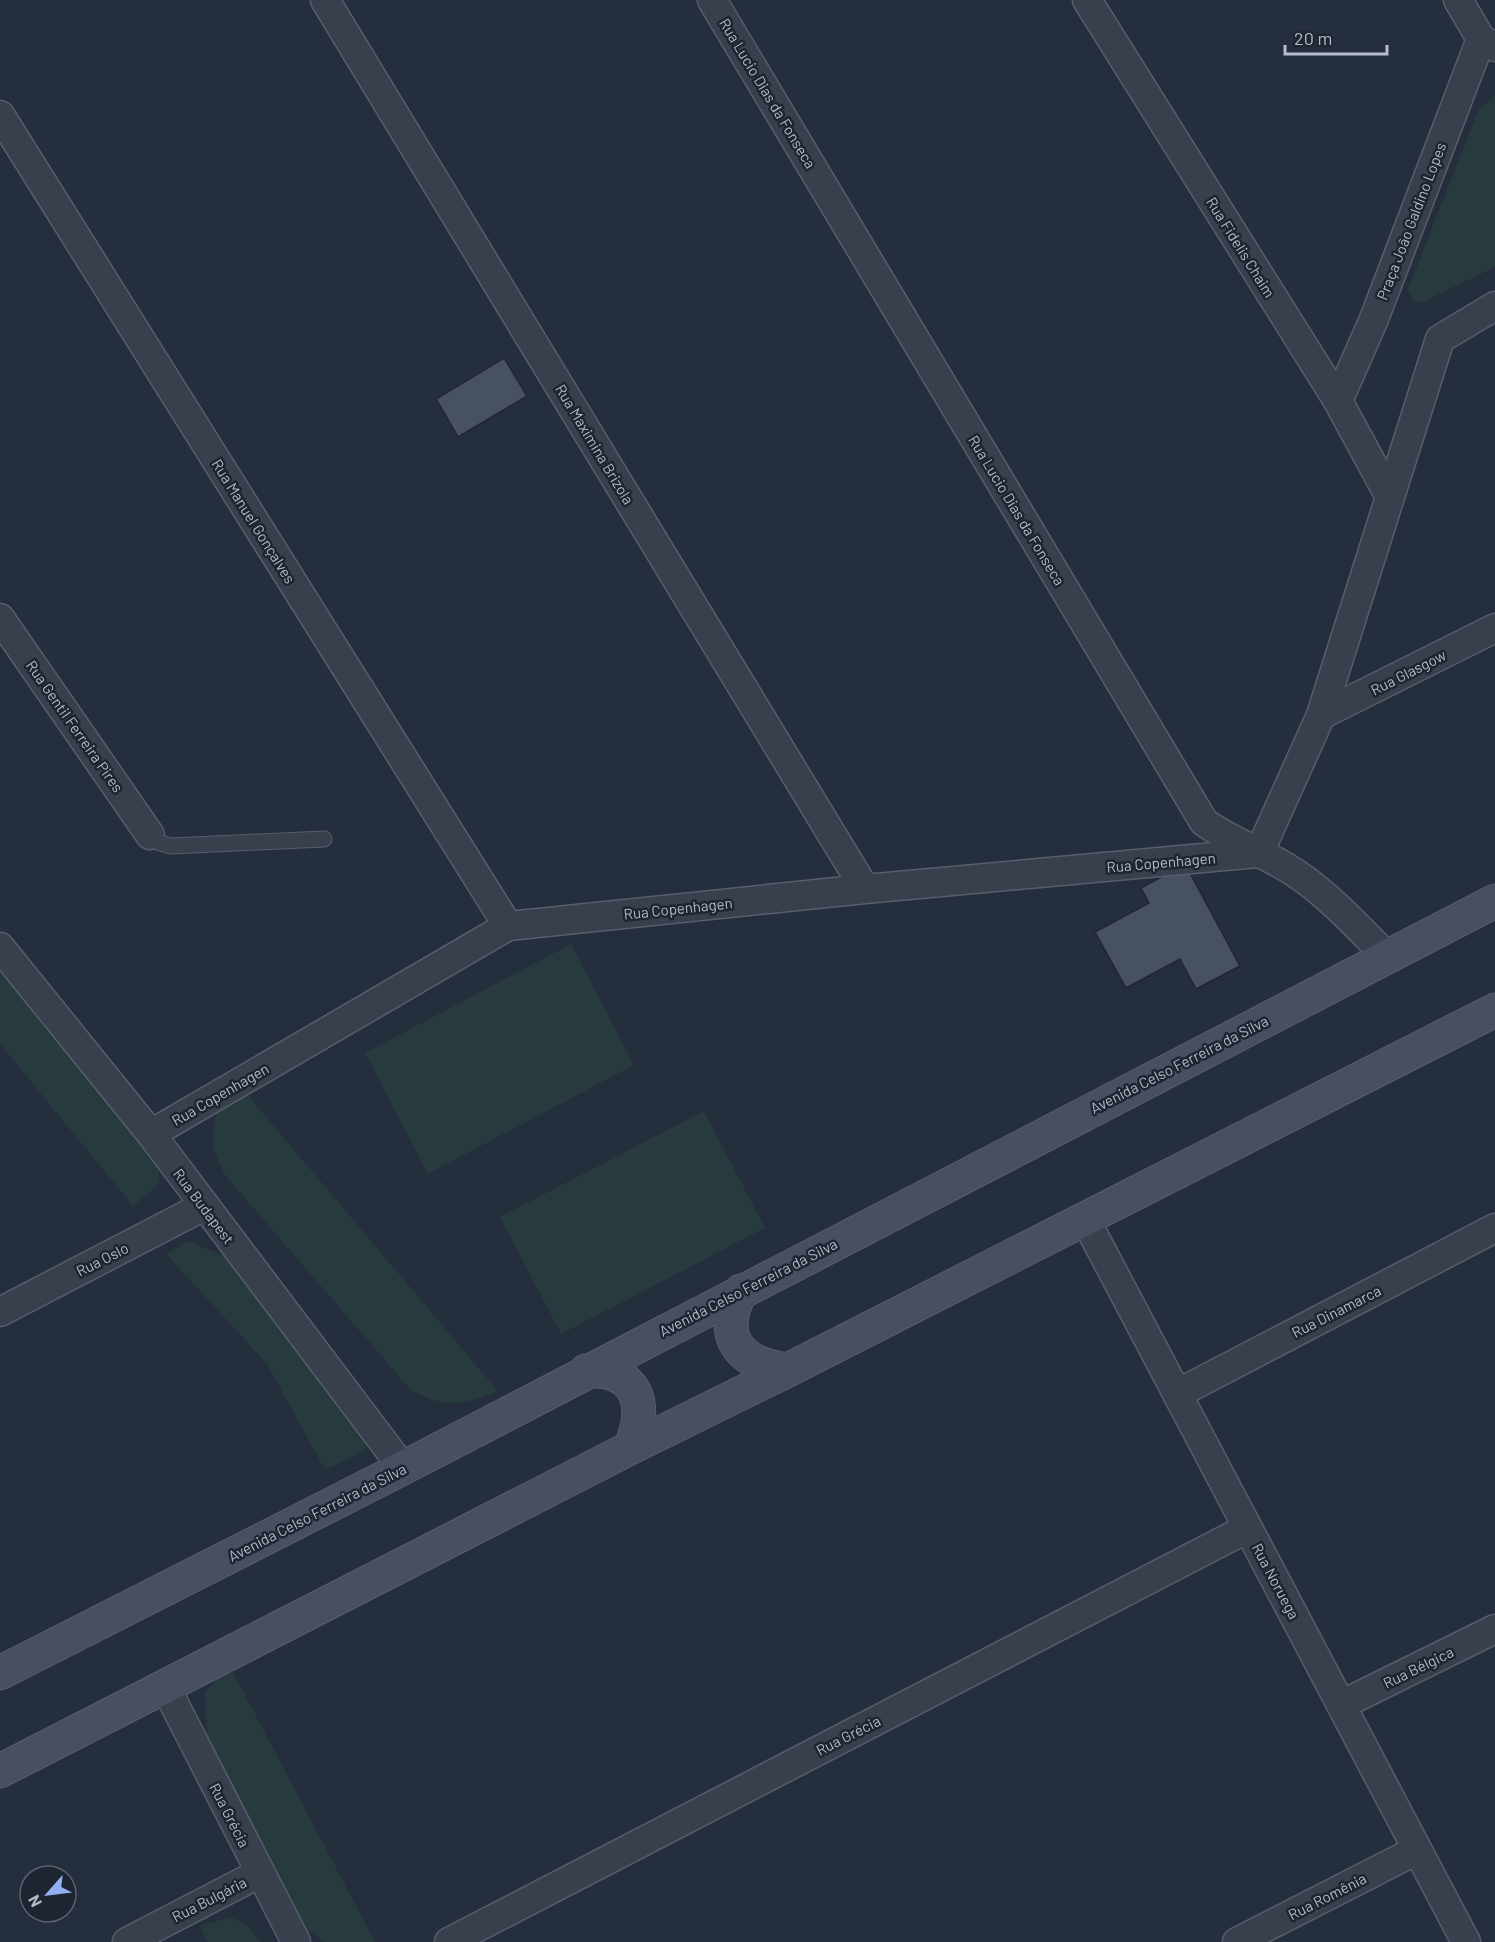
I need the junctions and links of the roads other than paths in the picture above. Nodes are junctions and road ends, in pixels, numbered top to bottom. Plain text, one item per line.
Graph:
1 (326, 0) edge
2 (712, 0) edge
3 (1087, 0) edge
4 (1458, 0) edge
5 (1490, 39) edge
6 (0, 115) edge
7 (1495, 306) edge
8 (1338, 401) junction
9 (1390, 497) junction
10 (0, 618) edge
11 (1495, 628) edge
12 (1321, 715) junction
13 (150, 835) joint
14 (324, 838) dead end
15 (1259, 853) junction
16 (865, 889) junction
17 (1495, 901) edge
18 (508, 926) junction
19 (0, 947) edge
20 (1388, 957) junction
21 (1495, 1010) edge
22 (151, 1134) junction
23 (204, 1206) junction
24 (1086, 1219) junction
25 (1495, 1228) edge
26 (741, 1291) junction
27 (0, 1312) edge
28 (788, 1370) junction
29 (586, 1371) junction
30 (1177, 1394) junction
31 (630, 1448) junction
32 (403, 1468) junction
33 (1248, 1528) junction
34 (1495, 1629) edge
35 (0, 1673) edge
36 (166, 1688) junction
37 (1341, 1705) junction
38 (0, 1771) edge
39 (1417, 1850) junction
40 (260, 1873) junction
41 (127, 1942) edge
42 (296, 1942) edge
43 (449, 1942) edge
44 (1237, 1942) edge
45 (1466, 1942) edge

1 - 16 street, Rua Maximina Brizola
2 - 15 street, Rua Lucio Dias da Fonseca
3 - 8 street, Rua Fidelis Chaim
4 - 5 street
5 - 8 street, Praça João Galdino Lopes
6 - 18 street, Rua Manuel Gonçalves
7 - 9 street
8 - 9 street, Rua Fidelis Chaim
9 - 12 street
10 - 13 street, Rua Gentil Ferreira Pires
11 - 12 street, Rua Glasgow
12 - 15 street
13 - 14 lane
15 - 16 street, Rua Copenhagen
15 - 20 street, Rua Lucio Dias da Fonseca
16 - 18 street, Rua Copenhagen
17 - 20 main road, Avenida Celso Ferreira da Silva
18 - 22 street, Rua Copenhagen
19 - 22 street, Rua Budapest
20 - 26 main road, Avenida Celso Ferreira da Silva
21 - 24 main road
22 - 23 street, Rua Budapest
23 - 27 street, Rua Oslo
23 - 32 street, Rua Budapest
24 - 28 main road
24 - 30 street, Rua Noruega
25 - 30 street, Rua Dinamarca
26 - 28 main road
26 - 29 main road, Avenida Celso Ferreira da Silva
28 - 31 main road
29 - 31 main road
29 - 32 main road, Avenida Celso Ferreira da Silva
30 - 33 street, Rua Noruega
31 - 36 main road
32 - 35 main road, Avenida Celso Ferreira da Silva
33 - 37 street, Rua Noruega
33 - 43 street, Rua Grécia
34 - 37 street, Rua Bélgica
36 - 38 main road
36 - 40 street, Rua Grécia
37 - 39 street, Rua Noruega
39 - 44 street, Rua Romênia
39 - 45 street, Rua Noruega
40 - 41 street, Rua Bulgária
40 - 42 street, Rua Grécia

